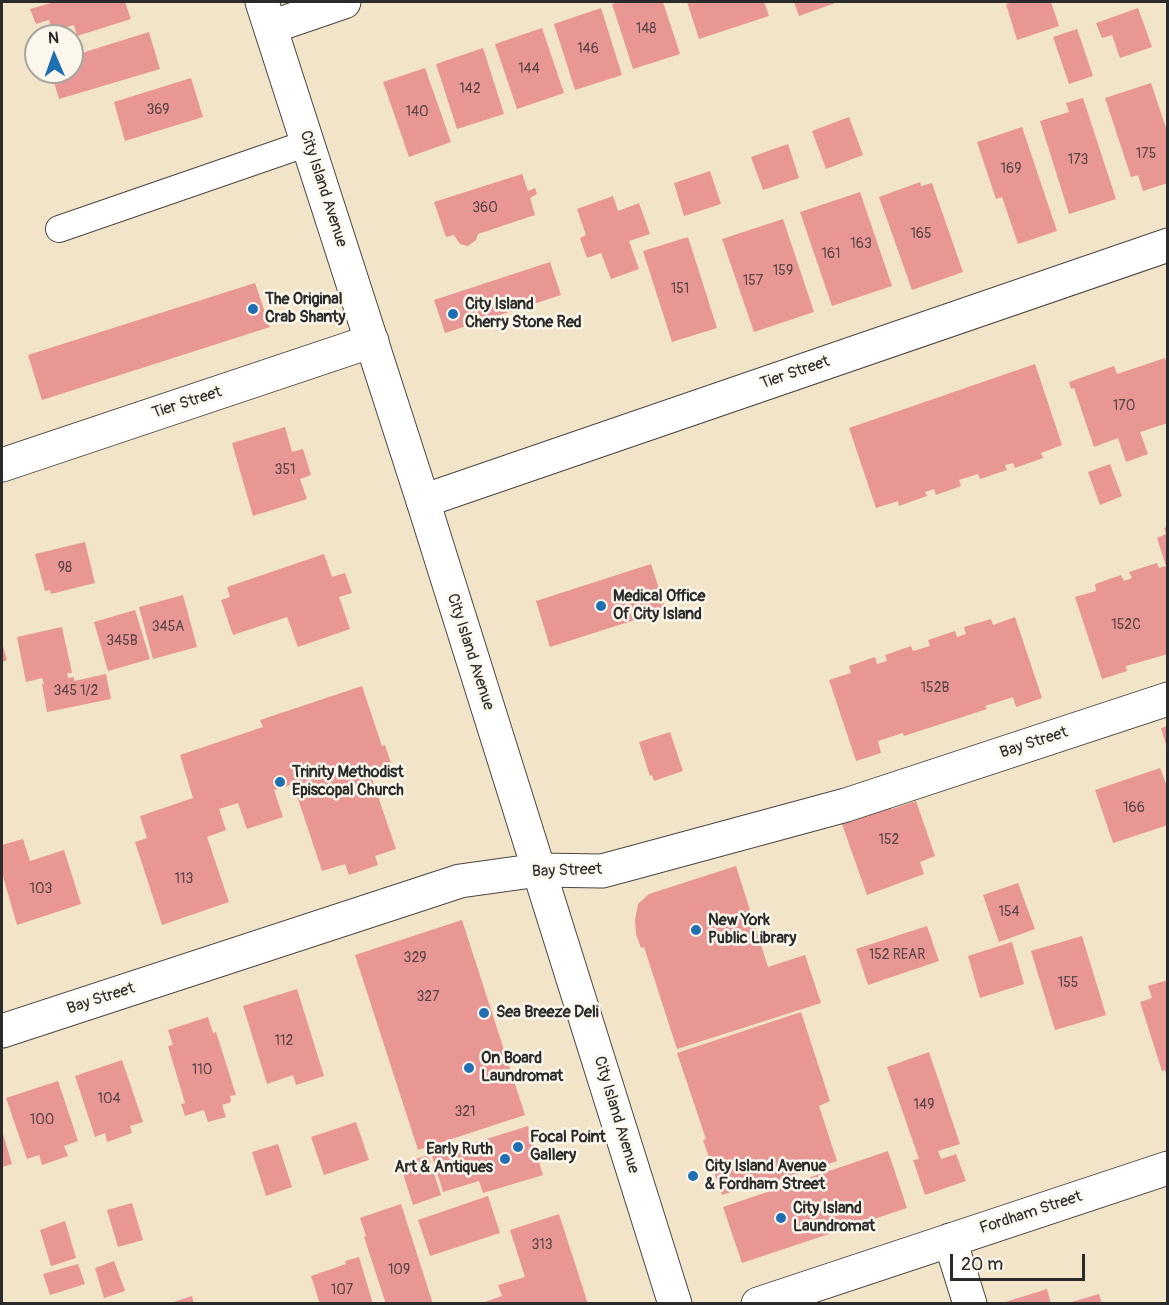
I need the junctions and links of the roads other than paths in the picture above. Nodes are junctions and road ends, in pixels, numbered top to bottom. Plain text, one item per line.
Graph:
1 (344, 2) edge
2 (266, 14) edge
3 (308, 143) junction
4 (58, 229) dead end
5 (1167, 245) edge
6 (372, 341) junction
7 (2, 465) edge
8 (423, 501) junction
9 (1167, 699) edge
10 (539, 870) junction
11 (2, 1031) edge
12 (1167, 1168) edge
13 (950, 1240) junction
14 (675, 1304) edge
15 (758, 1304) edge
16 (970, 1304) edge

1 - 2 street
2 - 3 street, City Island Avenue
3 - 4 lane
3 - 6 street, City Island Avenue
5 - 8 street, Tier Street
6 - 7 street, Tier Street
6 - 8 street, City Island Avenue
8 - 10 street, City Island Avenue
9 - 10 street, Bay Street
10 - 11 street, Bay Street
10 - 14 street, City Island Avenue
12 - 13 street, Fordham Street
13 - 15 street, Fordham Street
13 - 16 street

